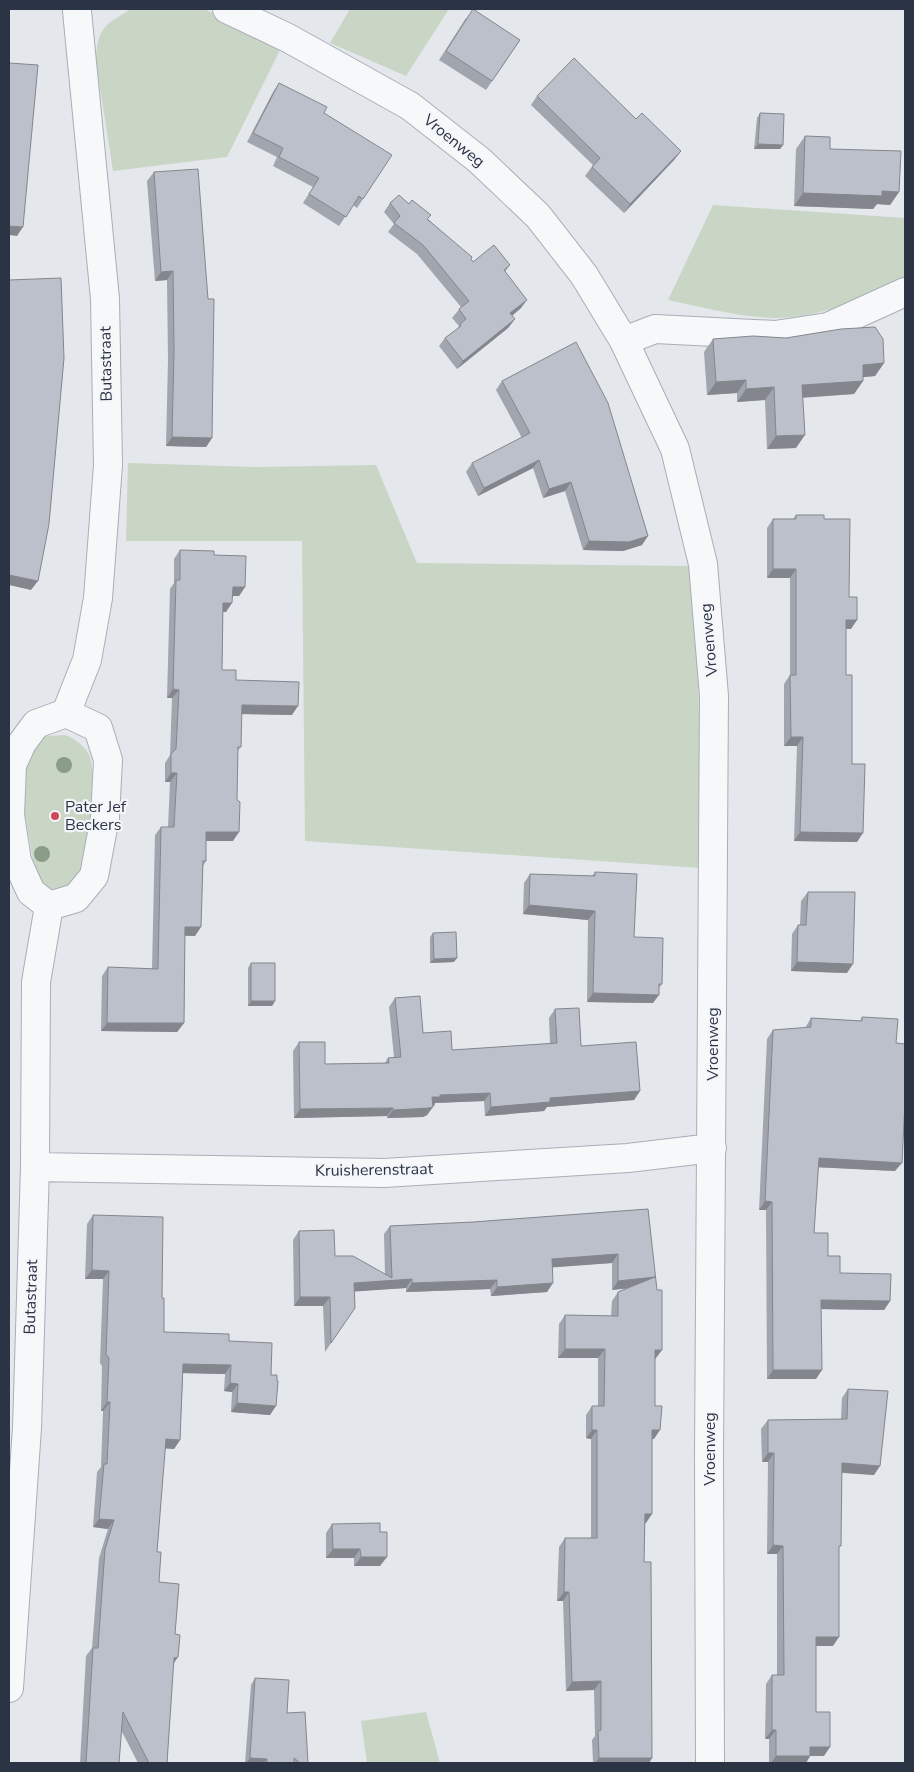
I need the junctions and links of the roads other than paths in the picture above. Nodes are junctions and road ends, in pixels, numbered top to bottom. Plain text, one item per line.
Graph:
1 (76, 9) edge
2 (227, 9) edge
3 (905, 292) edge
4 (624, 340) junction
5 (66, 713) junction
6 (10, 765) edge
7 (49, 906) junction
8 (712, 1148) junction
9 (35, 1167) junction
10 (9, 1688) edge
11 (710, 1763) edge

1 - 5 street, Butastraat
2 - 4 street, Vroenweg
3 - 4 street
4 - 8 street, Vroenweg
5 - 6 street
5 - 7 street
6 - 7 street
7 - 9 street, Butastraat
8 - 9 street, Kruisherenstraat
8 - 11 street, Vroenweg
9 - 10 street, Butastraat

